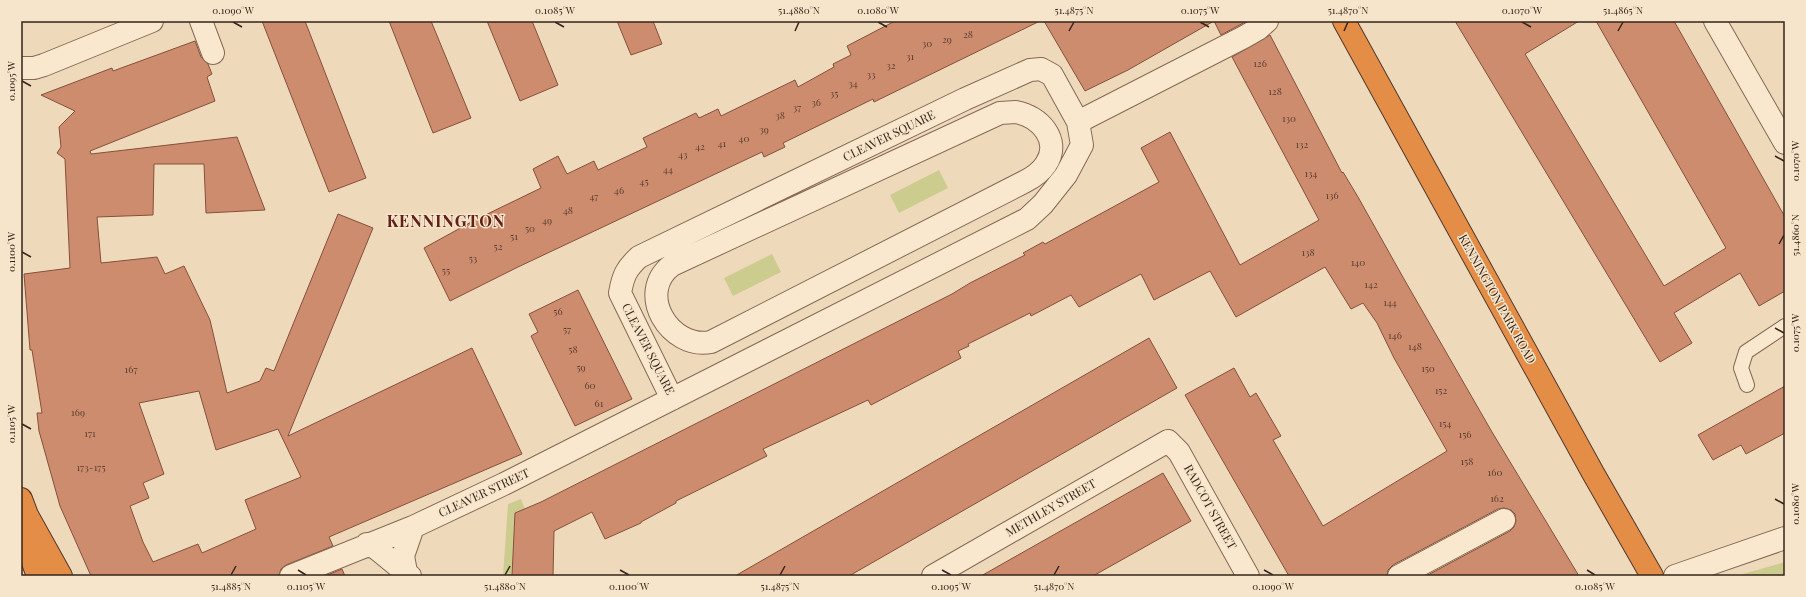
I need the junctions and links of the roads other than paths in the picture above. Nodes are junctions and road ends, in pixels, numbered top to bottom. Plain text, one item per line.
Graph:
1 (152, 21) edge
2 (200, 21) edge
3 (1267, 21) edge
4 (1344, 21) edge
5 (1715, 21) edge
6 (213, 53) dead end
7 (21, 68) edge
8 (1000, 113) joint
9 (1078, 122) junction
10 (1785, 143) edge
11 (1785, 326) edge
12 (1748, 385) dead end
13 (672, 399) junction
14 (1168, 441) joint
15 (23, 510) edge
16 (1504, 520) dead end
17 (413, 527) junction
18 (1785, 538) edge
19 (367, 544) junction
20 (408, 574) edge
21 (38, 576) edge
22 (61, 576) edge
23 (291, 576) edge
24 (933, 576) edge
25 (1248, 576) edge
26 (1399, 576) edge
27 (1652, 576) edge
28 (1675, 576) edge

1 - 7 street
2 - 6 street
3 - 9 street
4 - 27 highway, KENNINGTON PARK ROAD
5 - 10 street
8 - 8 street, CLEAVER SQUARE
9 - 13 street, CLEAVER SQUARE
9 - 13 street, CLEAVER SQUARE
11 - 12 lane
13 - 17 street, CLEAVER STREET
14 - 24 street, METHLEY STREET
14 - 25 street, RADCOT STREET
15 - 21 highway
15 - 22 highway
16 - 26 street
17 - 19 street, CLEAVER STREET
17 - 20 street
18 - 28 street
19 - 20 street
19 - 23 street, CLEAVER STREET

